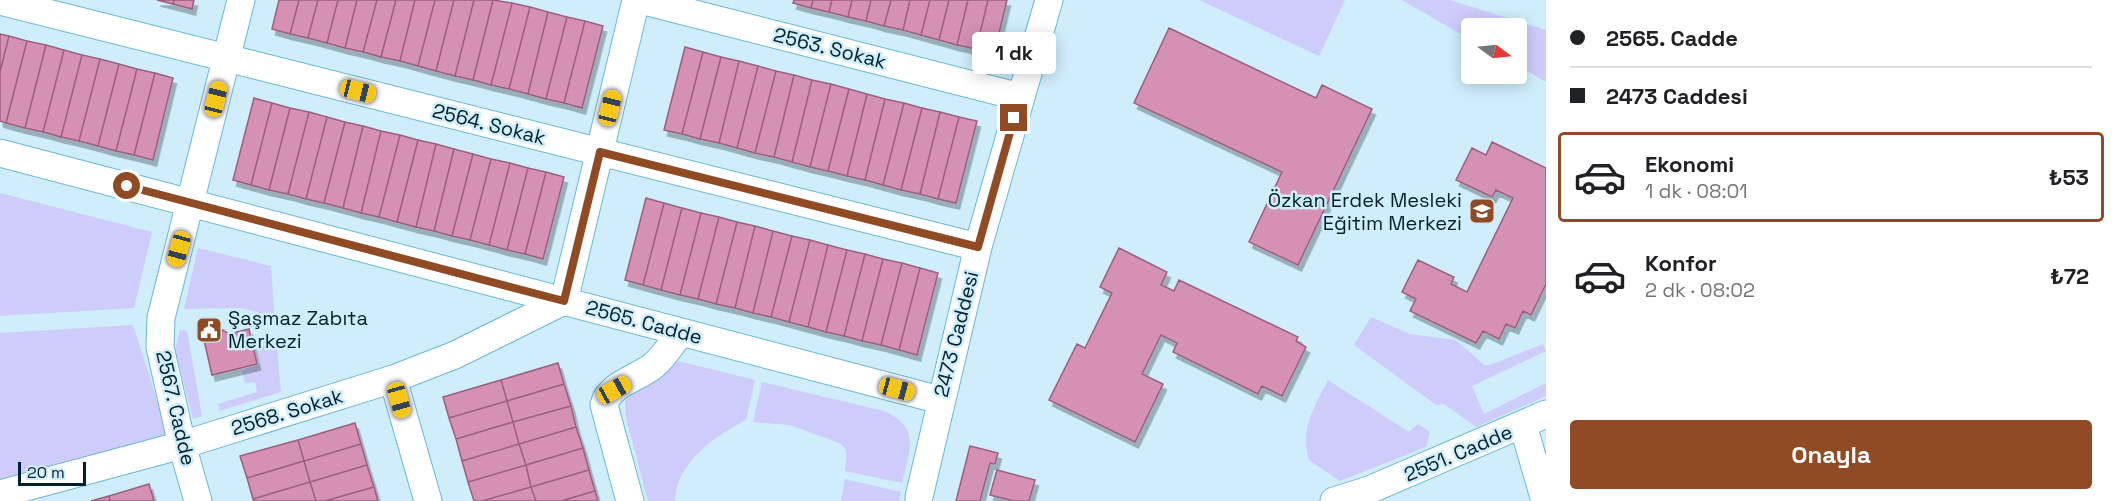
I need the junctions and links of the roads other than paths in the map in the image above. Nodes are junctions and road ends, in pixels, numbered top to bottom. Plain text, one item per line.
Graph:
1 (241, 0) edge
2 (638, 0) edge
3 (1049, 0) edge
4 (0, 1) edge
5 (227, 58) junction
6 (1020, 97) junction
7 (600, 152) junction
8 (0, 153) edge
9 (191, 203) junction
10 (978, 247) junction
11 (564, 301) junction
12 (681, 332) junction
13 (393, 380) junction
14 (940, 400) junction
15 (1534, 420) edge
16 (182, 445) junction
17 (15, 495) edge
18 (1370, 496) edge
19 (918, 500) edge
20 (198, 501) edge
21 (428, 501) edge
22 (630, 501) edge
23 (1334, 501) edge
24 (1545, 501) edge

1 - 5 street, 2567. Cadde
2 - 6 street, 2563. Sokak
2 - 7 street
3 - 6 street, 2473 Caddesi
4 - 5 street, 2564. Sokak
5 - 7 street, 2564. Sokak
5 - 9 street, 2567. Cadde
6 - 10 street, 2473 Caddesi
7 - 10 street, 2564. Sokak
7 - 11 street
8 - 9 street, 2565. Cadde
9 - 11 street, 2565. Cadde
9 - 16 street, 2567. Cadde
10 - 14 street, 2473 Caddesi
11 - 12 street, 2565. Cadde
11 - 13 street, 2568. Sokak
12 - 14 street, 2565. Cadde
12 - 22 street
13 - 16 street, 2568. Sokak
13 - 21 street
14 - 19 street, 2473 Caddesi
15 - 18 street, 2551. Cadde
15 - 24 street
16 - 17 street, 2568. Sokak
16 - 20 street, 2567. Cadde
18 - 23 street, 2551. Cadde

